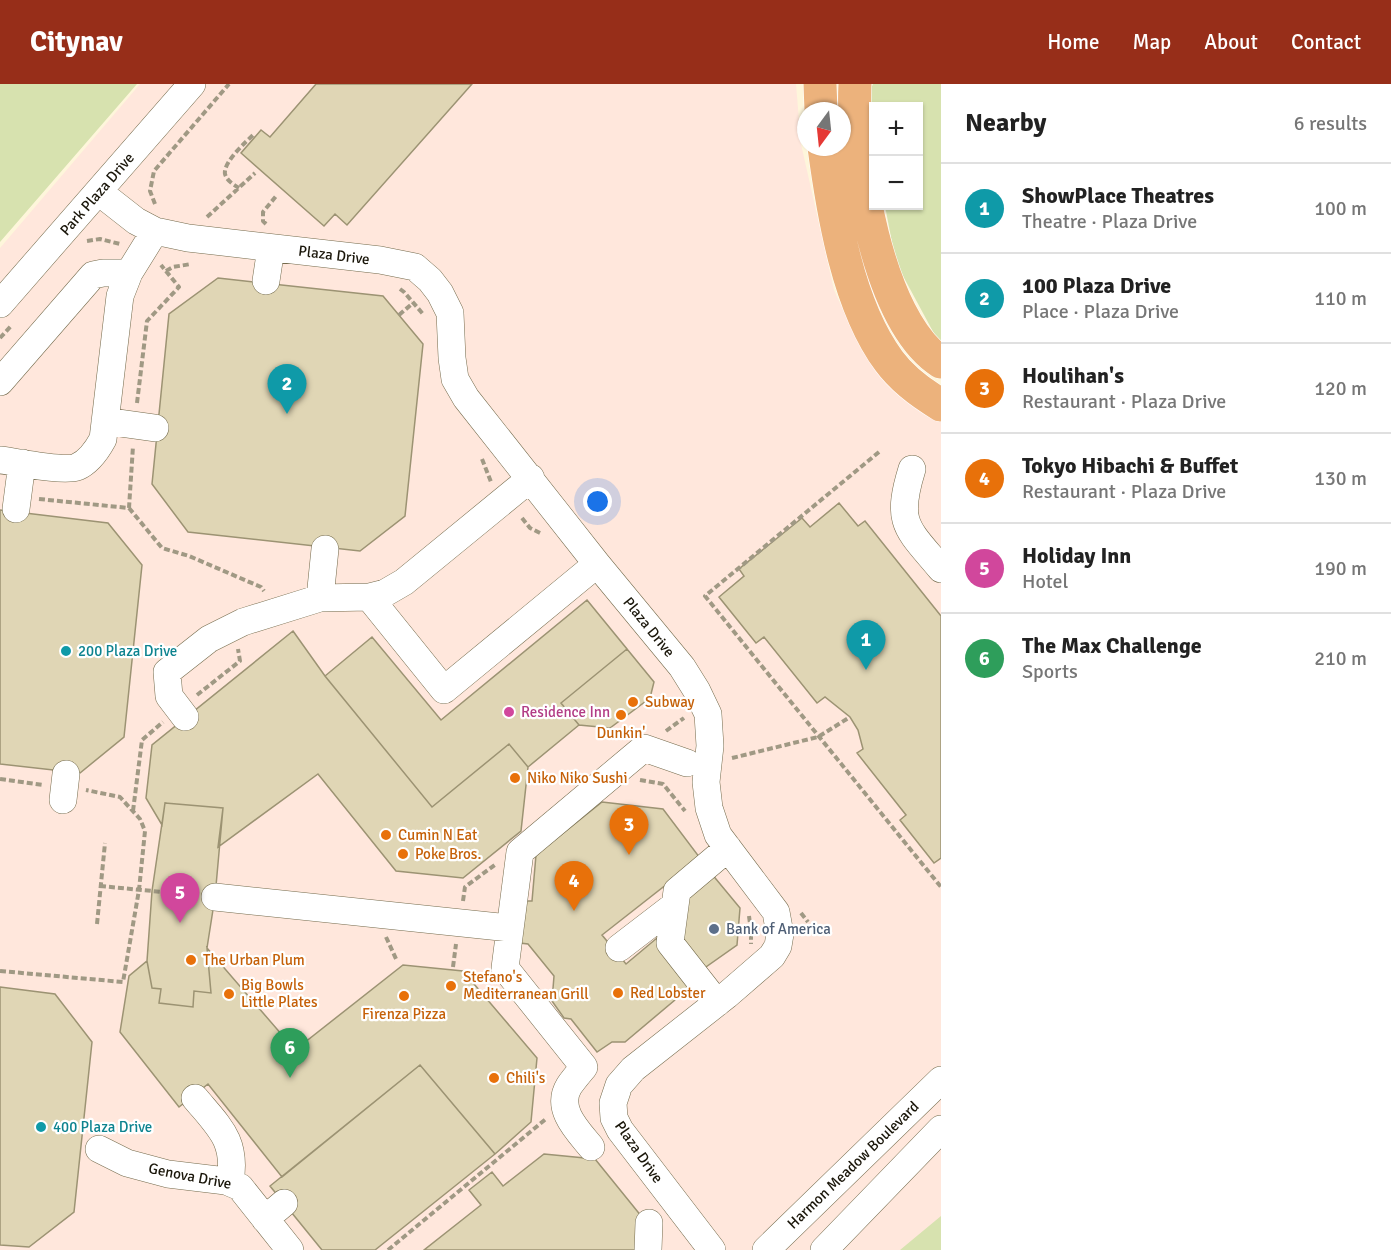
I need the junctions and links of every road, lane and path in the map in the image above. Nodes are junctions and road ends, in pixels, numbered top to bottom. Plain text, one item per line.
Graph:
1 (192, 84) edge
2 (229, 84) edge
3 (820, 84) edge
4 (855, 84) edge
5 (821, 102) edge
6 (254, 134) dead end
7 (825, 156) edge
8 (255, 173) dead end
9 (239, 188) junction
10 (99, 192) junction
11 (277, 195) dead end
12 (156, 219) junction
13 (200, 224) dead end
14 (270, 239) junction
15 (129, 273) junction
16 (266, 281) dead end
17 (414, 303) dead end
18 (0, 304) edge
19 (399, 315) dead end
20 (941, 362) edge
21 (0, 382) edge
22 (941, 405) edge
23 (105, 422) junction
24 (155, 428) dead end
25 (879, 452) dead end
26 (11, 462) edge
27 (912, 469) dead end
28 (531, 478) junction
29 (129, 508) dead end
30 (16, 509) dead end
31 (522, 518) dead end
32 (546, 537) dead end
33 (325, 549) dead end
34 (597, 564) junction
35 (941, 569) edge
36 (369, 597) junction
37 (320, 598) junction
38 (280, 611) junction
39 (237, 643) dead end
40 (689, 710) junction
41 (182, 713) junction
42 (850, 717) dead end
43 (818, 737) junction
44 (644, 748) junction
45 (698, 763) junction
46 (0, 779) edge
47 (133, 811) junction
48 (685, 811) dead end
49 (105, 843) dead end
50 (728, 848) junction
51 (99, 886) junction
52 (941, 887) edge
53 (139, 890) junction
54 (215, 897) joint
55 (675, 904) junction
56 (97, 924) dead end
57 (510, 928) junction
58 (619, 948) dead end
59 (0, 971) edge
60 (717, 1003) junction
61 (941, 1080) edge
62 (195, 1098) dead end
63 (565, 1102) junction
64 (941, 1129) edge
65 (591, 1147) dead end
66 (99, 1149) dead end
67 (231, 1182) junction
68 (649, 1223) dead end
69 (290, 1250) edge
70 (388, 1250) edge
71 (648, 1250) edge
72 (712, 1250) edge
73 (766, 1250) edge
74 (824, 1250) edge

1 - 10 street, Park Plaza Drive
2 - 12 path
3 - 5 main road
4 - 20 main road
6 - 9 path
7 - 22 main road
8 - 9 path
9 - 13 path
10 - 12 street, Plaza Drive
10 - 18 street, Park Plaza Drive
11 - 14 path
12 - 14 street, Plaza Drive
12 - 15 street
14 - 16 street
14 - 28 street, Plaza Drive
15 - 21 street
15 - 23 street
17 - 19 path
23 - 24 street
23 - 26 street
25 - 43 path
26 - 30 street
27 - 35 street
28 - 34 street, Plaza Drive
28 - 36 street
29 - 38 path
31 - 32 path
33 - 37 street
34 - 36 street
34 - 40 street, Plaza Drive
36 - 37 street
37 - 38 street
38 - 41 street
39 - 41 path
40 - 44 path
40 - 45 path
40 - 45 street, Plaza Drive
41 - 47 path
42 - 43 path
43 - 45 path
43 - 52 path
44 - 45 street
44 - 57 street
45 - 48 path
45 - 50 street, Plaza Drive
46 - 47 path
47 - 53 path
49 - 51 path
50 - 55 street
50 - 60 street, Plaza Drive
51 - 53 path
51 - 56 path
53 - 54 path
53 - 59 path
54 - 57 street
55 - 58 street
55 - 60 street
57 - 63 street
60 - 72 street, Plaza Drive
61 - 73 street, Harmon Meadow Boulevard
62 - 67 street
63 - 65 street
63 - 70 path
64 - 74 street
66 - 67 street, Genova Drive
67 - 69 street, Genova Drive
68 - 71 street

